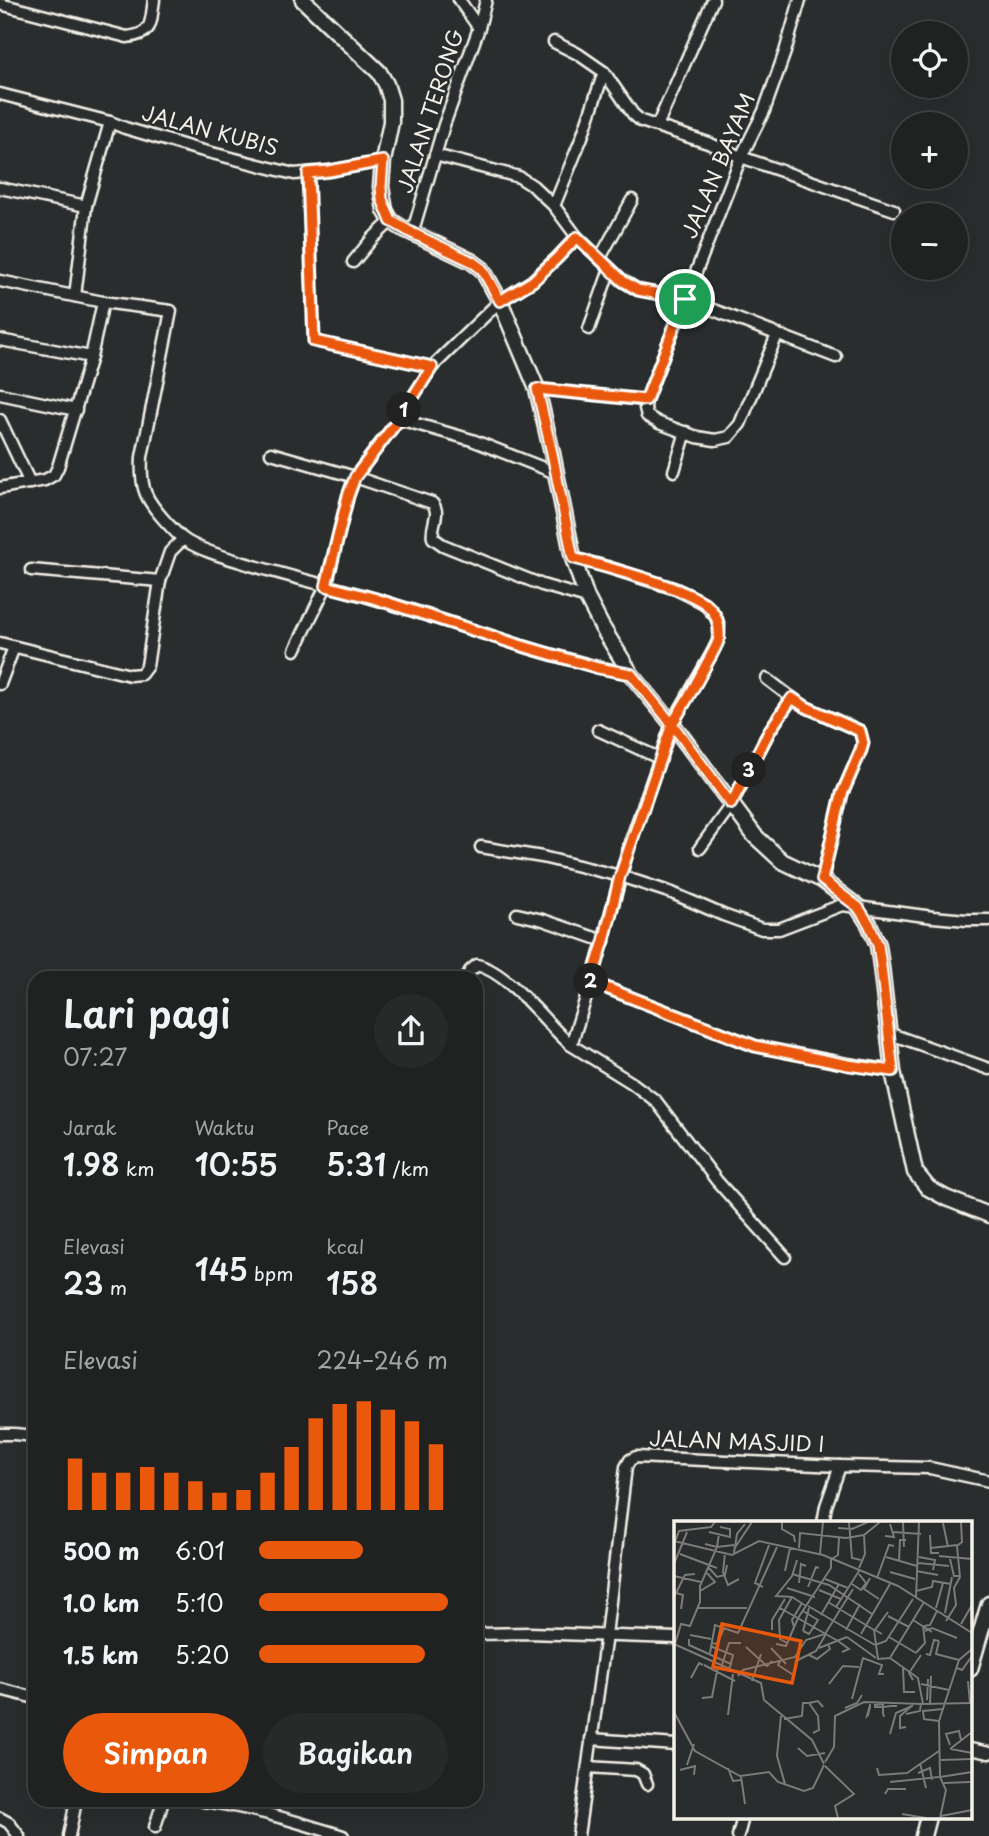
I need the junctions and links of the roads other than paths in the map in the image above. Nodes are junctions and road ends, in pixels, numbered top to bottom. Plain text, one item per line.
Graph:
1 (154, 0) edge
2 (303, 0) edge
3 (459, 0) edge
4 (486, 0) edge
5 (713, 0) edge
6 (800, 0) edge
7 (0, 4) edge
8 (479, 28) junction
9 (554, 43) dead end
10 (604, 72) junction
11 (0, 94) edge
12 (110, 122) junction
13 (657, 126) junction
14 (435, 155) junction
15 (741, 157) junction
16 (383, 161) junction
17 (308, 173) junction
18 (0, 188) edge
19 (632, 200) dead end
20 (86, 206) junction
21 (554, 206) junction
22 (891, 210) edge
23 (391, 221) junction
24 (412, 233) junction
25 (577, 237) junction
26 (600, 258) junction
27 (352, 262) dead end
28 (611, 269) junction
29 (0, 281) edge
30 (75, 296) junction
31 (685, 299) junction
32 (500, 301) junction
33 (103, 302) junction
34 (589, 329) dead end
35 (777, 335) junction
36 (0, 340) edge
37 (836, 356) dead end
38 (91, 357) junction
39 (432, 367) junction
40 (537, 389) junction
41 (0, 394) edge
42 (646, 400) junction
43 (76, 410) junction
44 (399, 419) junction
45 (0, 420) edge
46 (686, 432) junction
47 (271, 453) dead end
48 (674, 471) dead end
49 (556, 473) junction
50 (355, 477) junction
51 (30, 483) junction
52 (0, 488) edge
53 (183, 539) junction
54 (573, 558) junction
55 (31, 570) dead end
56 (160, 580) junction
57 (326, 586) junction
58 (587, 598) junction
59 (0, 643) edge
60 (14, 647) junction
61 (295, 650) dead end
62 (631, 674) junction
63 (767, 679) dead end
64 (0, 684) edge
65 (792, 698) junction
66 (672, 724) junction
67 (598, 730) dead end
68 (661, 759) junction
69 (731, 804) junction
70 (481, 847) dead end
71 (700, 848) dead end
72 (620, 876) junction
73 (822, 880) junction
74 (858, 907) junction
75 (517, 914) dead end
76 (989, 920) edge
77 (604, 941) junction
78 (470, 971) edge
79 (591, 982) junction
80 (888, 1033) junction
81 (571, 1045) junction
82 (989, 1069) edge
83 (893, 1071) junction
84 (989, 1215) edge
85 (785, 1257) dead end
86 (0, 1434) edge
87 (28, 1435) edge
88 (840, 1466) junction
89 (989, 1481) edge
90 (823, 1521) edge
91 (989, 1604) edge
92 (483, 1634) edge
93 (606, 1635) junction
94 (674, 1638) edge
95 (972, 1657) edge
96 (0, 1689) edge
97 (28, 1696) edge
98 (591, 1739) junction
99 (674, 1745) edge
100 (588, 1767) junction
101 (647, 1784) dead end
102 (75, 1807) edge
103 (161, 1807) edge
104 (241, 1807) edge
105 (0, 1818) edge
106 (743, 1818) edge
107 (928, 1818) edge
108 (155, 1827) dead end
109 (19, 1836) edge
110 (69, 1836) edge
111 (344, 1836) edge
112 (578, 1836) edge
113 (738, 1836) edge
114 (923, 1836) edge

1 - 7 street
2 - 16 street
3 - 8 street
4 - 8 street, JALAN TERONG
5 - 13 street
6 - 15 street, JALAN BAYAM
8 - 14 street, JALAN TERONG
9 - 10 street
10 - 13 street
10 - 21 street
11 - 12 street, JALAN KUBIS
12 - 17 street, JALAN KUBIS
12 - 20 street
13 - 15 street
14 - 21 street
14 - 24 street, JALAN TERONG
15 - 22 street
15 - 31 street, JALAN BAYAM
16 - 17 street, JALAN KUBIS
16 - 23 street
17 - 39 street
18 - 20 street
19 - 26 street
20 - 30 street
21 - 25 street
23 - 24 street
23 - 27 street
24 - 32 street
25 - 26 street
25 - 32 street
26 - 28 street
28 - 31 street
28 - 34 street
29 - 30 street
30 - 33 street
31 - 35 street
31 - 42 street, JALAN BAYAM
32 - 39 street
32 - 40 street
33 - 38 street
33 - 53 street
35 - 37 street
35 - 46 street
36 - 38 street
38 - 43 street
39 - 44 street
40 - 42 street
40 - 49 street
41 - 43 street
42 - 46 street
43 - 51 street
44 - 49 street
44 - 50 street
45 - 51 street
46 - 48 street
47 - 50 street
49 - 54 street
50 - 57 street
50 - 58 street
51 - 52 street
53 - 56 street
53 - 57 street
54 - 58 street
54 - 66 street
55 - 56 street
56 - 60 street
57 - 61 street
57 - 62 street
58 - 62 street
59 - 60 street
60 - 64 street
62 - 66 street
63 - 65 street
65 - 69 street
65 - 73 street
66 - 68 street
66 - 69 street
67 - 68 street
68 - 72 street
69 - 71 street
69 - 73 street
70 - 72 street
72 - 74 street
72 - 77 street
73 - 74 street
74 - 76 street
74 - 80 street
75 - 77 street
77 - 79 street
78 - 81 street
79 - 81 street
79 - 83 street
80 - 82 street
80 - 83 street
81 - 85 street
83 - 84 street
86 - 87 street
88 - 89 street, JALAN MASJID I
88 - 90 street
88 - 93 street, JALAN MASJID I
91 - 95 street
92 - 93 street
93 - 94 street
93 - 98 street
96 - 97 street
98 - 99 street
98 - 100 street
100 - 101 street
100 - 112 street
102 - 110 street
103 - 108 street
104 - 111 street
105 - 109 street
106 - 113 street
107 - 114 street

